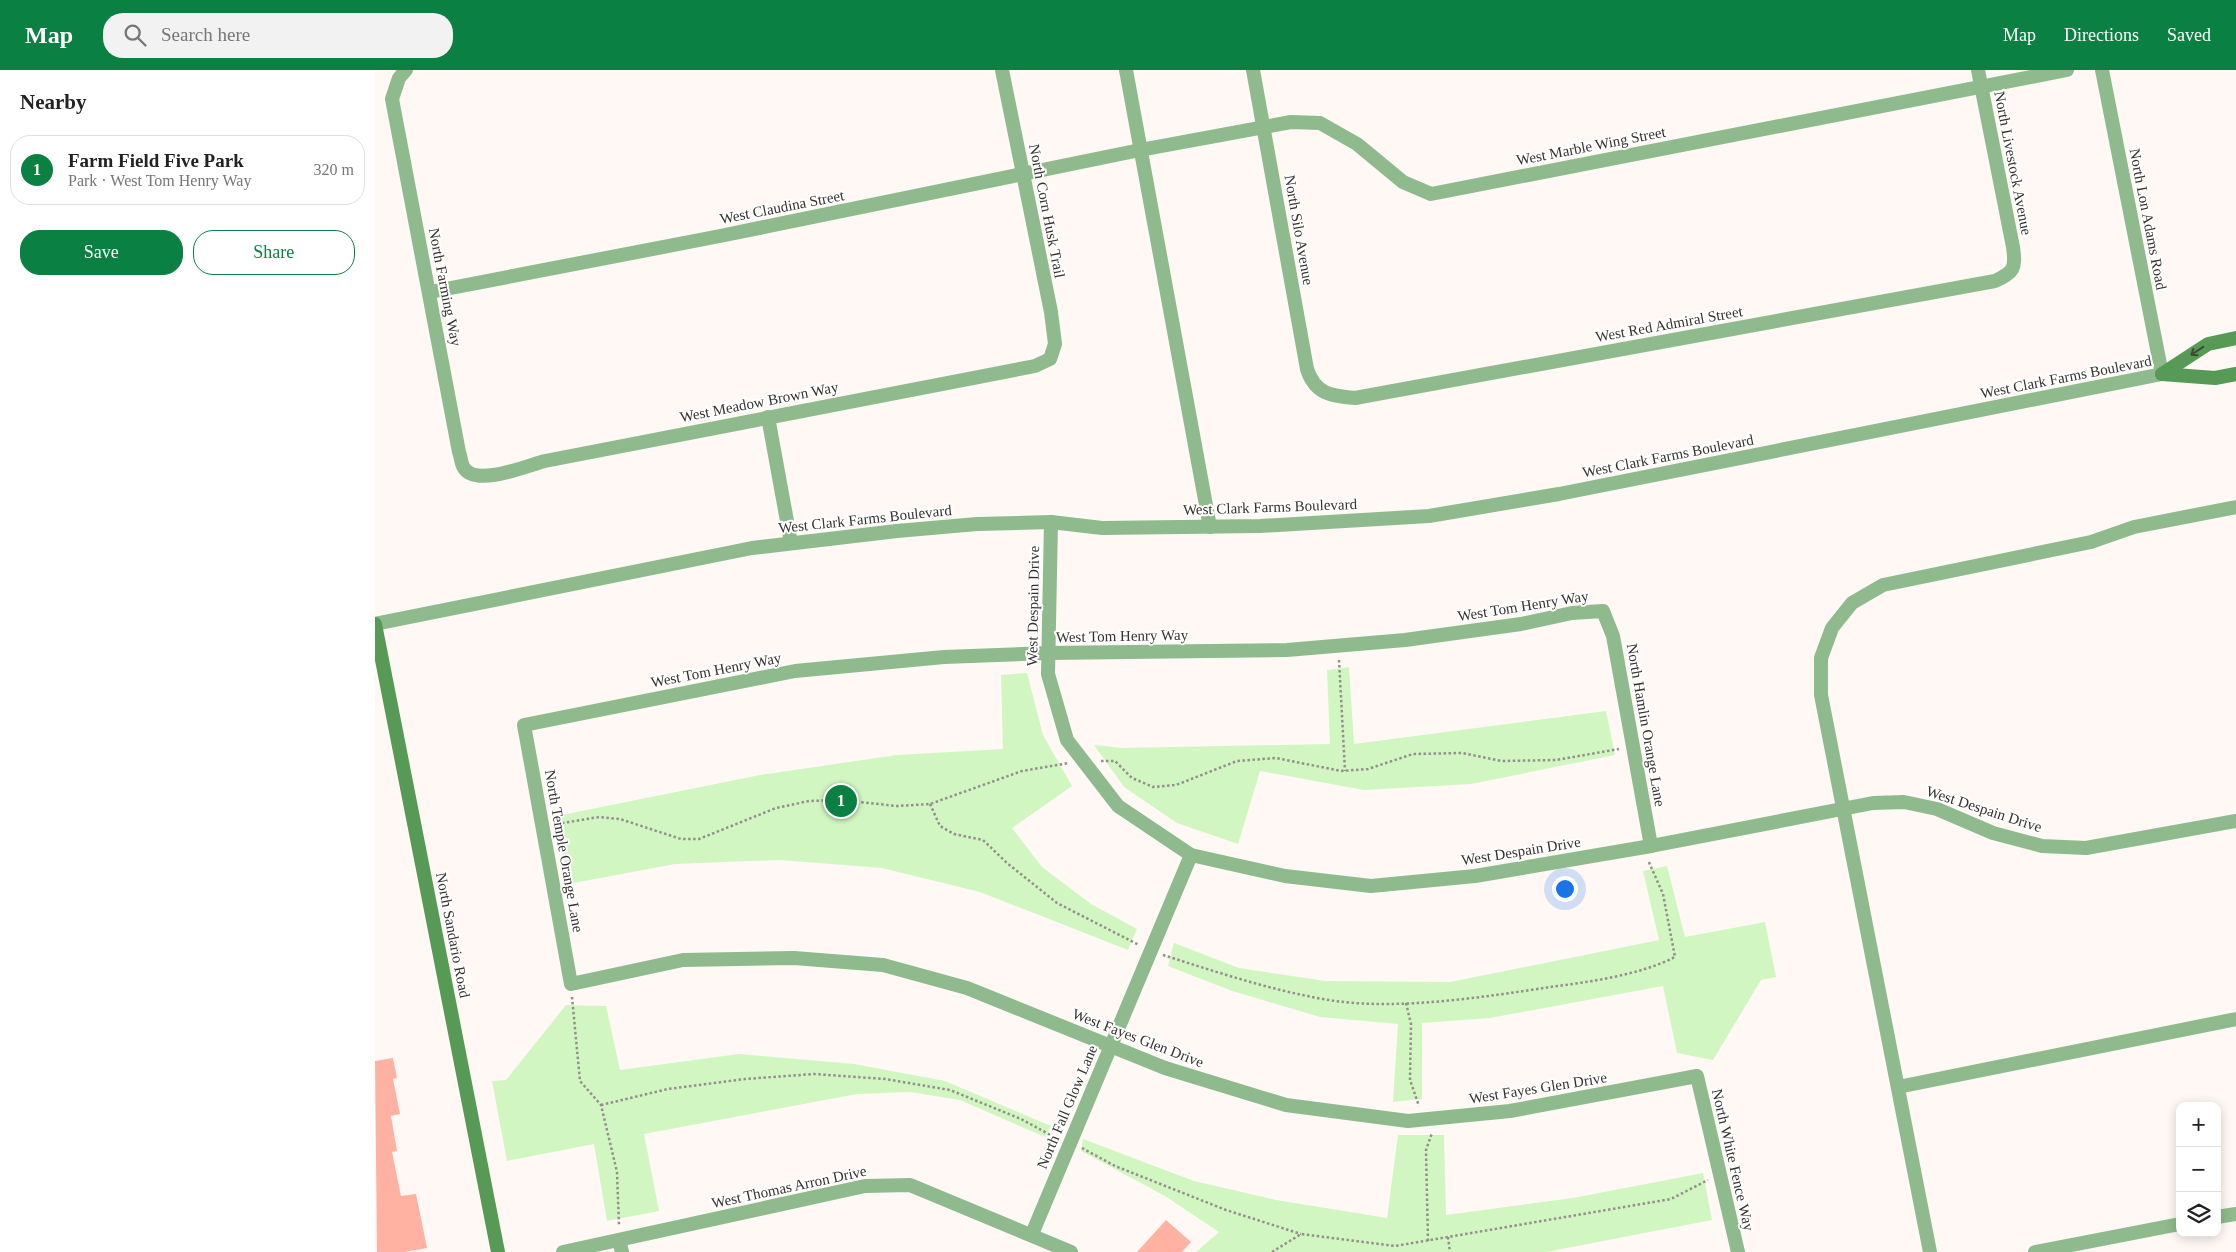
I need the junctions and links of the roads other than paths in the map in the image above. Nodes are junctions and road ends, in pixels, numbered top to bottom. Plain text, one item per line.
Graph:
1 (1002, 70) edge
2 (1125, 70) edge
3 (1253, 70) edge
4 (1978, 70) edge
5 (2067, 70) edge
6 (2102, 70) edge
7 (403, 74) edge
8 (1981, 87) junction
9 (1263, 127) junction
10 (1140, 150) junction
11 (1024, 175) junction
12 (2016, 263) joint
13 (430, 292) junction
14 (2236, 338) edge
15 (1050, 359) joint
16 (2162, 374) junction
17 (2236, 374) edge
18 (1322, 391) joint
19 (768, 416) junction
20 (475, 477) joint
21 (2236, 507) edge
22 (1051, 522) junction
23 (1210, 526) junction
24 (791, 543) junction
25 (1603, 611) joint
26 (375, 624) edge
27 (1048, 653) junction
28 (524, 725) joint
29 (1844, 808) junction
30 (2236, 820) edge
31 (1647, 847) junction
32 (1191, 855) junction
33 (571, 984) joint
34 (2236, 1019) edge
35 (1110, 1046) junction
36 (1697, 1076) joint
37 (1898, 1087) junction
38 (2236, 1214) edge
39 (2221, 1216) edge
40 (2176, 1225) edge
41 (1032, 1234) junction
42 (621, 1246) edge
43 (498, 1252) edge
44 (563, 1252) edge
45 (1071, 1252) edge
46 (1738, 1252) edge
47 (1930, 1252) edge
48 (2035, 1252) edge

1 - 11 street, North Corn Husk Trail
2 - 10 street
3 - 9 street, North Silo Avenue
4 - 8 street, North Livestock Avenue
5 - 8 street, West Marble Wing Street
6 - 16 street, North Lon Adams Road
7 - 13 street, North Farming Way
8 - 9 street, West Marble Wing Street
8 - 12 street, North Livestock Avenue
9 - 10 street, West Marble Wing Street
9 - 18 street, North Silo Avenue
10 - 11 street, West Claudina Street
10 - 23 street
11 - 13 street, West Claudina Street
11 - 15 street, North Corn Husk Trail
12 - 18 street, West Red Admiral Street
13 - 20 street, North Farming Way
14 -> 16 main road, West Clark Farms Boulevard
15 - 19 street, West Meadow Brown Way
16 - 17 main road, West Clark Farms Boulevard
16 - 23 street, West Clark Farms Boulevard
19 - 20 street, West Meadow Brown Way
19 - 24 street
21 - 29 street
22 - 23 street, West Clark Farms Boulevard
22 - 24 street, West Clark Farms Boulevard
22 - 27 street, West Despain Drive
24 - 26 street, West Clark Farms Boulevard
25 - 27 street, West Tom Henry Way
25 - 31 street, North Hamlin Orange Lane
26 - 43 main road, North Sandario Road
27 - 28 street, West Tom Henry Way
27 - 32 street, West Despain Drive
28 - 33 street, North Temple Orange Lane
29 - 30 street, West Despain Drive
29 - 31 street, West Despain Drive
29 - 37 street
31 - 32 street, West Despain Drive
32 - 35 street, North Fall Glow Lane
33 - 35 street, West Fayes Glen Drive
34 - 37 street
35 - 36 street, West Fayes Glen Drive
35 - 41 street, North Fall Glow Lane
36 - 46 street, North White Fence Way
37 - 47 street
38 - 39 street
40 - 48 street
41 - 42 street, West Thomas Arron Drive
41 - 45 street, West Thomas Arron Drive
42 - 44 street, West Thomas Arron Drive

